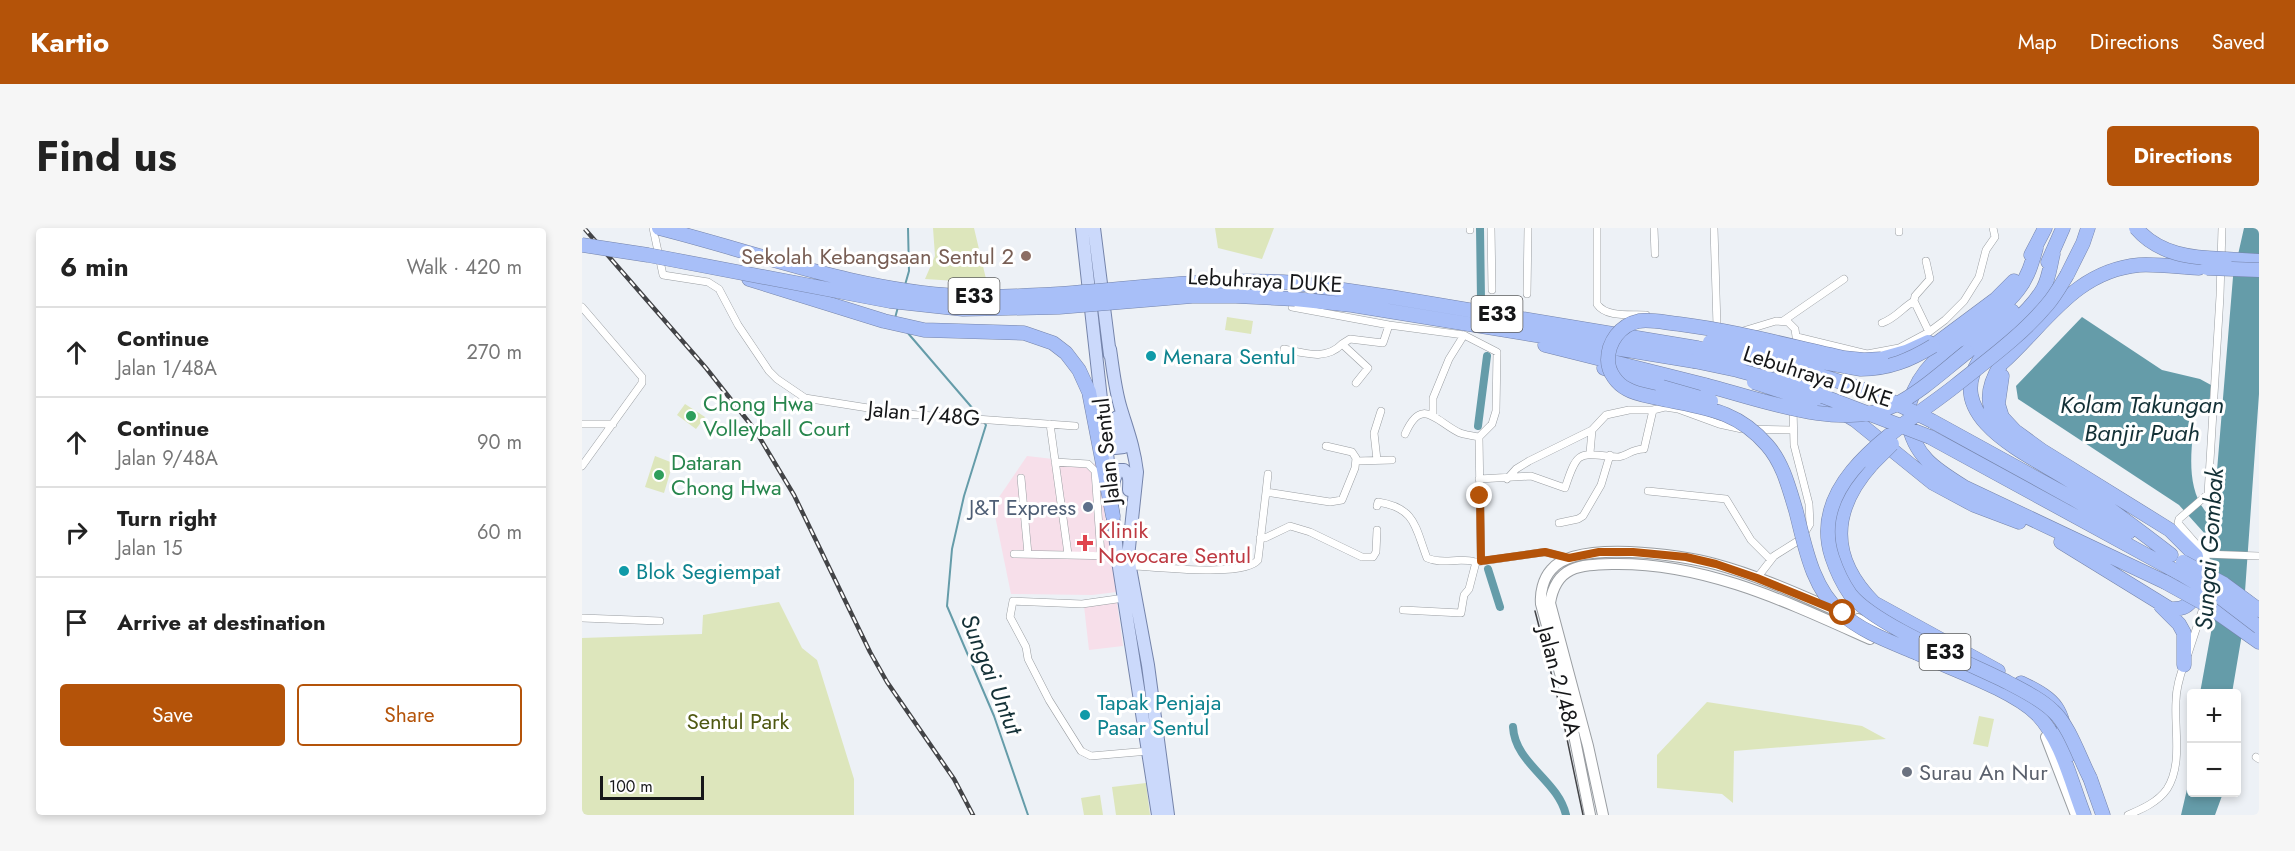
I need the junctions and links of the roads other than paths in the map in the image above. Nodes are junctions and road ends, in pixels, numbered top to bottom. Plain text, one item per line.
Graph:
1 (653, 228) edge
2 (659, 228) edge
3 (1082, 228) edge
4 (1094, 228) edge
5 (1491, 228) edge
6 (1528, 228) edge
7 (1597, 228) edge
8 (1654, 228) edge
9 (1714, 228) edge
10 (1994, 228) edge
11 (2045, 228) edge
12 (2063, 228) edge
13 (2088, 228) edge
14 (2136, 228) edge
15 (2222, 228) edge
16 (582, 245) edge
17 (2036, 248) junction
18 (1655, 254) dead end
19 (2053, 254) junction
20 (1926, 261) dead end
21 (2259, 261) edge
22 (705, 267) junction
23 (2259, 270) edge
24 (1844, 279) dead end
25 (1492, 290) dead end
26 (1527, 294) dead end
27 (1914, 301) junction
28 (1293, 303) junction
29 (582, 307) edge
30 (1976, 313) junction
31 (1783, 321) junction
32 (1882, 323) dead end
33 (1389, 325) junction
34 (1717, 326) junction
35 (1462, 330) junction
36 (1931, 339) junction
37 (1095, 342) junction
38 (1342, 344) junction
39 (1109, 345) junction
40 (1284, 349) dead end
41 (1696, 354) junction
42 (2009, 357) junction
43 (1356, 383) dead end
44 (1953, 388) junction
45 (1794, 401) dead end
46 (1653, 410) junction
47 (1381, 411) dead end
48 (1433, 416) junction
49 (582, 424) edge
50 (613, 424) junction
51 (1050, 424) junction
52 (1075, 426) dead end
53 (1793, 429) junction
54 (1592, 430) junction
55 (1405, 434) dead end
56 (1479, 437) junction
57 (1326, 446) dead end
58 (2018, 450) junction
59 (1590, 453) junction
60 (1610, 455) junction
61 (1377, 460) junction
62 (1392, 460) dead end
63 (1357, 461) junction
64 (1055, 462) junction
65 (582, 466) edge
66 (1268, 474) dead end
67 (1021, 478) dead end
68 (1479, 478) junction
69 (1507, 478) junction
70 (1648, 491) dead end
71 (1266, 492) junction
72 (1377, 506) dead end
73 (1113, 516) junction
74 (1559, 523) dead end
75 (1377, 530) dead end
76 (2043, 532) junction
77 (1260, 537) junction
78 (1545, 552) junction
79 (1014, 554) dead end
80 (1028, 554) junction
81 (1068, 554) junction
82 (1101, 555) junction
83 (2257, 556) edge
84 (1125, 559) junction
85 (2193, 559) junction
86 (1771, 560) junction
87 (2116, 560) junction
88 (1478, 562) junction
89 (1572, 563) junction
90 (1558, 571) junction
91 (1757, 578) junction
92 (1124, 598) junction
93 (2159, 604) junction
94 (2200, 605) junction
95 (1403, 610) dead end
96 (2259, 610) edge
97 (582, 618) edge
98 (660, 621) dead end
99 (2259, 629) edge
100 (2259, 642) edge
101 (1917, 653) junction
102 (2184, 665) junction
103 (1149, 751) junction
104 (2069, 755) junction
105 (1158, 815) edge
106 (1168, 815) edge
107 (1590, 815) edge
108 (1603, 815) edge
109 (2076, 815) edge
110 (2084, 815) edge
111 (2090, 815) edge
112 (2103, 815) edge
113 (2128, 815) edge

1 - 51 street, Jalan 1/48G
2 - 41 highway, Lebuhraya DUKE / E33, bridge
3 - 37 main road, Jalan Sentul
4 - 39 main road, Jalan Sentul
5 - 25 street
6 - 26 street
7 - 34 street
8 - 18 street
9 - 34 street
10 - 36 street
11 - 17 highway
12 - 19 highway
13 - 44 highway, Lebuhraya DUKE / E33, bridge
14 - 21 highway, bridge
15 - 85 street
16 - 22 highway, Lebuhraya DUKE / E33, bridge
17 - 30 highway
17 - 87 highway
19 - 35 highway, bridge
19 - 58 highway
20 - 27 street
22 - 28 highway, Lebuhraya DUKE / E33, bridge
22 - 73 highway, bridge
23 - 42 highway, bridge
24 - 31 street
27 - 32 street
27 - 36 street
28 - 33 street
28 - 35 highway, Lebuhraya DUKE / E33
29 - 50 street
30 - 36 highway
30 - 101 highway, bridge
31 - 34 street
31 - 36 street
33 - 35 street
33 - 38 street
35 - 41 highway, Lebuhraya DUKE / E33
35 - 48 street
35 - 56 street
35 - 101 highway, bridge
36 - 41 highway, bridge
37 - 39 main road
37 - 73 main road, Jalan Sentul
38 - 40 street
38 - 43 street
39 - 84 main road, Jalan Sentul
41 - 76 highway, bridge
41 - 85 highway, Lebuhraya DUKE / E33, bridge
41 - 85 highway, Lebuhraya DUKE / E33, bridge
42 - 58 highway
42 - 85 highway
44 - 104 highway, bridge
44 - 112 highway, Lebuhraya DUKE / E33, bridge
45 - 53 street
46 - 53 street
46 - 54 street
46 - 60 street
47 - 61 street
48 - 55 street
48 - 56 street
49 - 50 street
50 - 65 street
51 - 52 street, Jalan 1/48G
51 - 64 street
53 - 86 street
54 - 59 street
54 - 69 street
56 - 68 street
57 - 63 street
58 - 85 highway
59 - 60 street
59 - 69 street
60 - 74 street
61 - 62 street
61 - 63 street
63 - 71 street
64 - 81 street
64 - 82 street
66 - 71 street
67 - 80 street
68 - 69 street
68 - 88 street
70 - 86 street
71 - 77 street
72 - 88 street
73 - 84 main road, Jalan Sentul
73 - 84 main road
75 - 77 street
76 - 87 highway
76 - 93 highway
77 - 84 street
78 - 88 street
78 - 89 street
78 - 90 street
79 - 80 street
80 - 81 street
81 - 82 street
82 - 84 street
83 - 85 street
84 - 92 main road, Jalan Sentul
84 - 106 main road, Jalan Sentul
85 - 96 highway, Lebuhraya DUKE / E33, bridge
85 - 99 highway, Lebuhraya DUKE / E33, bridge
86 - 91 street
87 - 94 highway, bridge
88 - 95 street
89 - 90 main road
89 - 91 main road
89 - 109 main road
90 - 107 main road, Jalan 2/48A
90 - 108 main road, Jalan 2/48A
91 - 104 main road
92 - 103 main road, Jalan Sentul
92 - 103 street
93 - 94 highway
93 - 102 highway
94 - 99 highway
94 - 100 highway
94 - 102 street
97 - 98 street
101 - 110 highway, E33
102 - 113 street
103 - 105 main road, Jalan Sentul
104 - 111 main road

